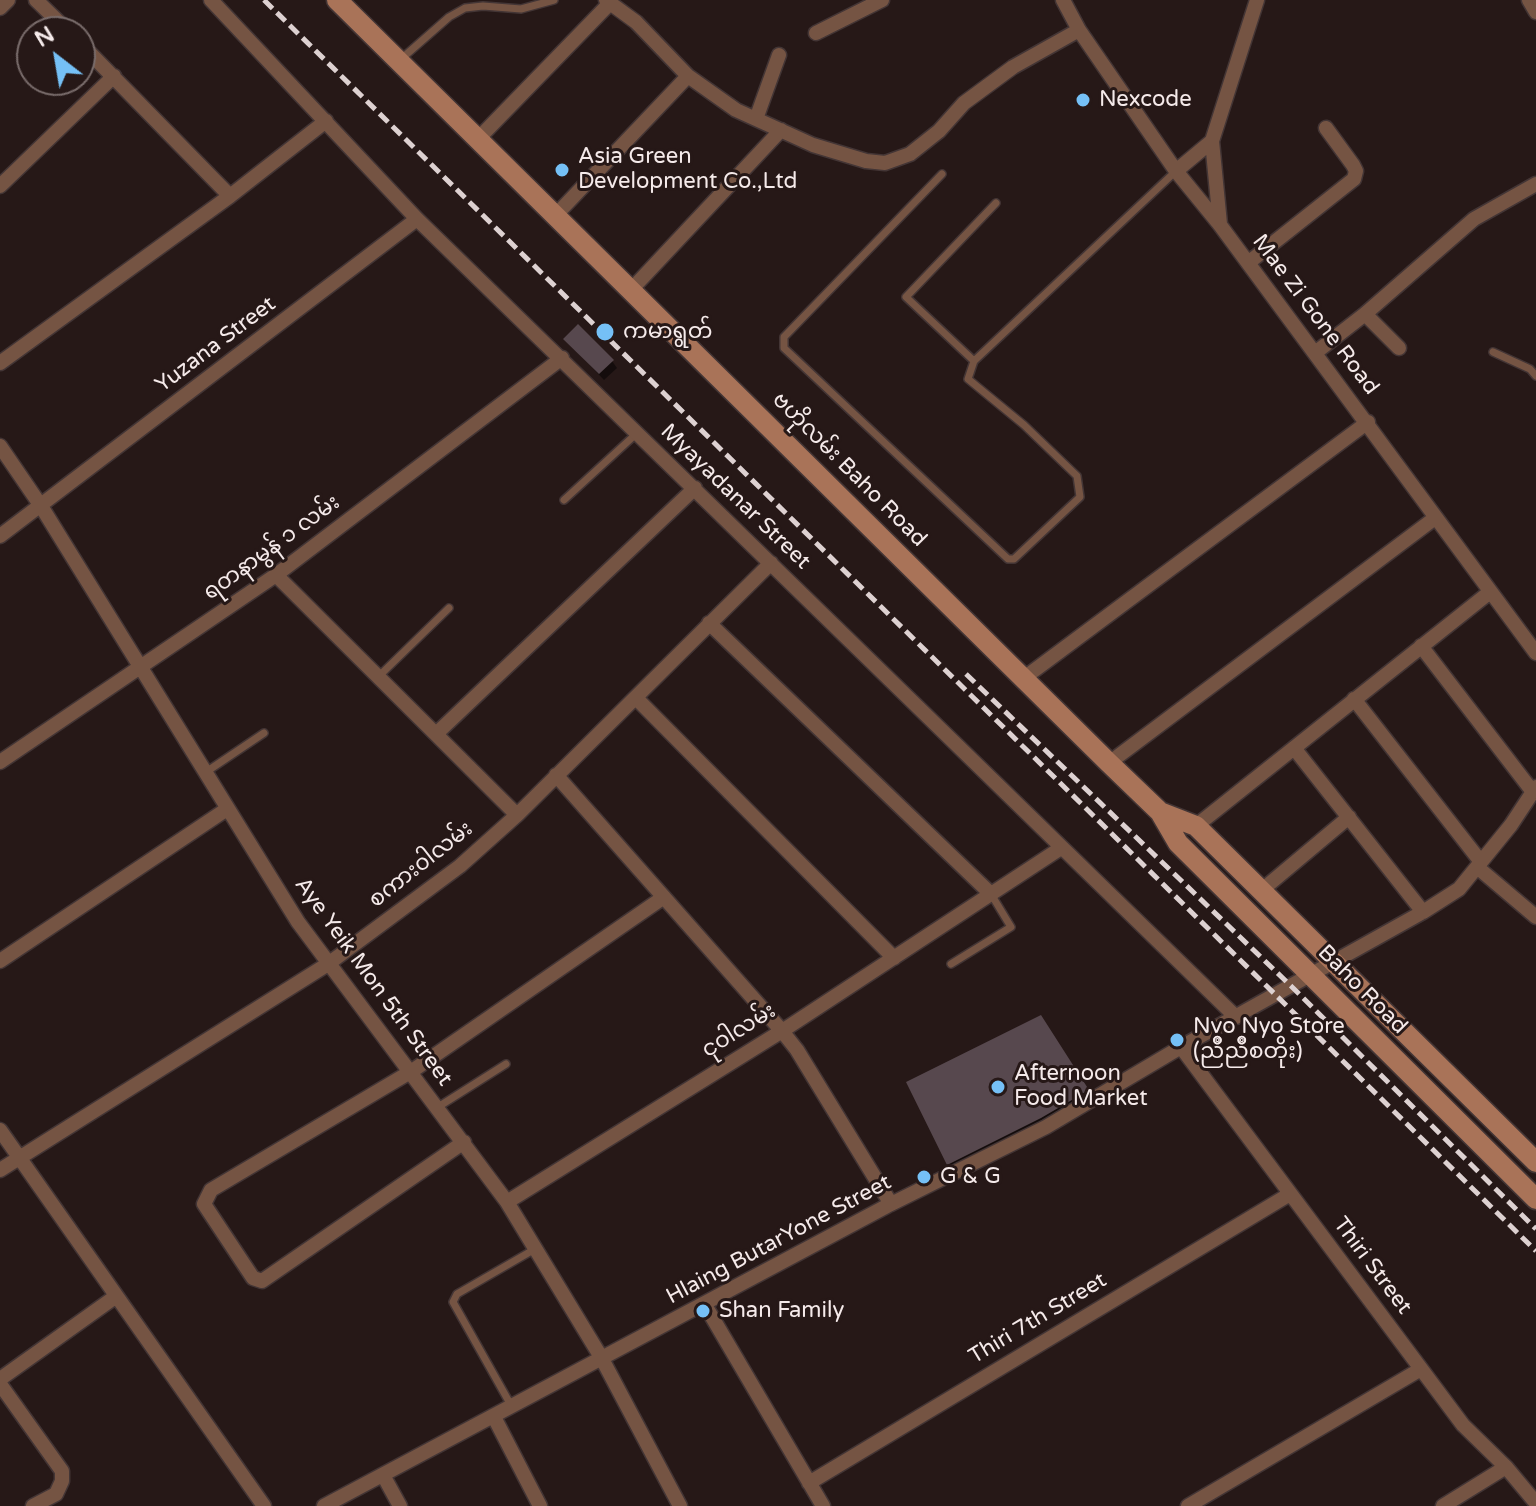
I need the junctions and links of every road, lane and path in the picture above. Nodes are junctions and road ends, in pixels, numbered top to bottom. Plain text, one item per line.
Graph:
1 (8, 0) edge
2 (36, 0) edge
3 (211, 0) edge
4 (337, 0) edge
5 (554, 0) edge
6 (882, 0) edge
7 (1063, 0) edge
8 (1257, 0) edge
9 (1529, 0) edge
10 (608, 2) edge
11 (0, 8) edge
12 (1536, 12) edge
13 (52, 16) edge
14 (1079, 30) junction
15 (816, 33) dead end
16 (779, 55) dead end
17 (96, 59) edge
18 (398, 61) junction
19 (114, 76) junction
20 (688, 76) junction
21 (756, 119) junction
22 (326, 121) junction
23 (1326, 128) dead end
24 (781, 130) junction
25 (477, 140) junction
26 (1212, 141) junction
27 (1176, 171) junction
28 (942, 174) dead end
29 (1536, 184) edge
30 (0, 186) edge
31 (230, 196) junction
32 (996, 203) dead end
33 (554, 217) junction
34 (417, 219) junction
35 (1220, 225) junction
36 (1248, 263) junction
37 (630, 291) junction
38 (1365, 314) junction
39 (1399, 348) dead end
40 (1493, 352) dead end
41 (1315, 353) junction
42 (562, 358) junction
43 (974, 361) junction
44 (0, 363) edge
45 (1536, 376) edge
46 (1368, 422) junction
47 (638, 432) junction
48 (0, 446) edge
49 (695, 488) junction
50 (564, 500) dead end
51 (41, 506) junction
52 (1435, 518) junction
53 (0, 536) edge
54 (771, 563) junction
55 (276, 575) junction
56 (1490, 592) junction
57 (449, 608) dead end
58 (709, 623) junction
59 (1421, 646) junction
60 (1536, 653) edge
61 (139, 668) junction
62 (378, 677) junction
63 (1024, 678) junction
64 (636, 698) junction
65 (1354, 699) junction
66 (264, 733) dead end
67 (436, 734) junction
68 (1294, 748) junction
69 (0, 762) edge
70 (1109, 763) junction
71 (204, 773) junction
72 (556, 775) junction
73 (1535, 790) edge
74 (227, 809) junction
75 (1160, 812) junction
76 (517, 815) junction
77 (1349, 817) junction
78 (1196, 826) junction
79 (1061, 848) junction
80 (1479, 865) junction
81 (1262, 890) junction
82 (991, 894) junction
83 (664, 897) junction
84 (1423, 912) junction
85 (1536, 917) edge
86 (894, 958) junction
87 (0, 961) edge
88 (1336, 962) junction
89 (328, 964) junction
90 (951, 964) dead end
91 (1313, 974) junction
92 (1236, 1017) junction
93 (782, 1031) junction
94 (1181, 1047) junction
95 (506, 1064) dead end
96 (412, 1071) junction
97 (438, 1107) junction
98 (0, 1130) edge
99 (464, 1142) junction
100 (19, 1158) junction
101 (1536, 1162) edge
102 (0, 1170) edge
103 (1290, 1194) junction
104 (1536, 1199) edge
105 (507, 1202) junction
106 (891, 1204) junction
107 (535, 1249) junction
108 (115, 1297) junction
109 (705, 1305) junction
110 (601, 1357) junction
111 (1421, 1369) junction
112 (0, 1382) edge
113 (512, 1407) junction
114 (494, 1417) junction
115 (1506, 1467) junction
116 (383, 1475) junction
117 (809, 1483) junction
118 (1536, 1503) edge
119 (33, 1506) edge
120 (264, 1506) edge
121 (324, 1506) edge
122 (400, 1506) edge
123 (540, 1506) edge
124 (680, 1506) edge
125 (823, 1506) edge
126 (1188, 1506) edge
127 (1443, 1506) edge

1 - 11 street
2 - 13 street
3 - 22 street, Myayadanar Street
4 - 18 main road, ဗဟိုလမ်း Baho Road
5 - 18 lane
6 - 15 street
7 - 14 street, Mae Zi Gone Road
8 - 26 street
9 - 12 street
10 - 20 street
10 - 25 street
14 - 24 street
14 - 27 street, Mae Zi Gone Road
16 - 21 street
17 - 19 street
18 - 25 main road, ဗဟိုလမ်း Baho Road
19 - 30 street
19 - 31 street
20 - 21 street
20 - 33 street
21 - 24 street
22 - 31 street
22 - 34 street, Myayadanar Street
23 - 36 street
24 - 37 street
25 - 33 main road, ဗဟိုလမ်း Baho Road
26 - 27 street
26 - 35 street
27 - 35 street, Mae Zi Gone Road
27 - 43 lane
28 - 43 lane
29 - 38 street
31 - 44 street
32 - 43 lane
33 - 37 main road, ဗဟိုလမ်း Baho Road
34 - 42 street, Myayadanar Street
34 - 51 street, Yuzana Street
35 - 36 street, Mae Zi Gone Road
36 - 41 street, Mae Zi Gone Road
37 - 63 main road, ဗဟိုလမ်း Baho Road
38 - 39 street
38 - 41 street
40 - 45 lane
41 - 46 street, Mae Zi Gone Road
42 - 47 street, Myayadanar Street
42 - 55 street, ရတနာမွန် ၁ လမ်း
46 - 52 street, Mae Zi Gone Road
46 - 63 street
47 - 49 street, Myayadanar Street
47 - 50 lane
48 - 51 street, Aye Yeik Mon 5th Street
49 - 54 street, Myayadanar Street
49 - 67 street
51 - 53 street, Yuzana Street
51 - 61 street, Aye Yeik Mon 5th Street
52 - 56 street, Mae Zi Gone Road
52 - 70 street
54 - 58 street, စကား၀ါလမ်း
54 - 79 street, Myayadanar Street
55 - 61 street, ရတနာမွန် ၁ လမ်း
55 - 62 street
56 - 59 street
56 - 60 street, Mae Zi Gone Road
57 - 62 lane
58 - 64 street, စကား၀ါလမ်း
58 - 82 street
59 - 65 street
59 - 73 street
61 - 69 street, ရတနာမွန် ၁ လမ်း
61 - 71 street, Aye Yeik Mon 5th Street
62 - 67 street
63 - 70 main road, ဗဟိုလမ်း Baho Road
64 - 72 street, စကား၀ါလမ်း
64 - 86 street
65 - 68 street
65 - 80 street
66 - 71 lane
67 - 76 street
68 - 77 street
68 - 78 street
70 - 75 main road, ဗဟိုလမ်း Baho Road
71 - 74 street, Aye Yeik Mon 5th Street
72 - 76 street, စကား၀ါလမ်း
72 - 83 street
73 - 80 street, Hlaing ButarYone Street
74 - 87 street
74 - 89 street, Aye Yeik Mon 5th Street
75 - 78 main road, ဗဟိုလမ်း Baho Road
75 - 91 main road, Baho Road
76 - 89 street, စကား၀ါလမ်း
77 - 81 street
77 - 84 street
78 - 81 main road, ဗဟိုလမ်း Baho Road
79 - 82 street, ငုဝါလမ်း
79 - 92 street, Myayadanar Street
80 - 84 street, Hlaing ButarYone Street
80 - 85 street
81 - 88 main road, ဗဟိုလမ်း Baho Road
82 - 86 street, ငုဝါလမ်း
82 - 90 lane
83 - 93 street
83 - 96 street
84 - 88 street, Hlaing ButarYone Street
86 - 93 street, ငုဝါလမ်း
88 - 91 street, Hlaing ButarYone Street
88 - 101 main road, ဗဟိုလမ်း Baho Road
89 - 96 street, Aye Yeik Mon 5th Street
89 - 100 street, စကား၀ါလမ်း
91 - 92 street, Hlaing ButarYone Street
91 - 104 main road, Baho Road
92 - 94 street, Hlaing ButarYone Street
93 - 105 street, ငုဝါလမ်း
93 - 106 street
94 - 103 street, Thiri Street
94 - 106 street, Hlaing ButarYone Street
95 - 97 lane
96 - 97 street, Aye Yeik Mon 5th Street
96 - 99 street
97 - 99 street, Aye Yeik Mon 5th Street
98 - 100 street
99 - 105 street, Aye Yeik Mon 5th Street
100 - 102 street, စကား၀ါလမ်း
100 - 108 street
103 - 111 street, Thiri Street
103 - 117 street, Thiri 7th Street
105 - 107 street, Aye Yeik Mon 5th Street
106 - 109 street, Hlaing ButarYone Street
107 - 110 street, Aye Yeik Mon 5th Street
107 - 113 lane
108 - 112 street
108 - 120 street
109 - 110 street, Hlaing ButarYone Street
109 - 117 street
110 - 113 street, Hlaing ButarYone Street
110 - 124 street, Aye Yeik Mon 5th Street
111 - 115 street, Thiri Street
111 - 126 street
112 - 119 street
113 - 114 street, Hlaing ButarYone Street
114 - 116 street, Hlaing ButarYone Street
114 - 123 street
115 - 118 street, Thiri Street
115 - 127 street
116 - 121 street, Hlaing ButarYone Street
116 - 122 street
117 - 125 street

